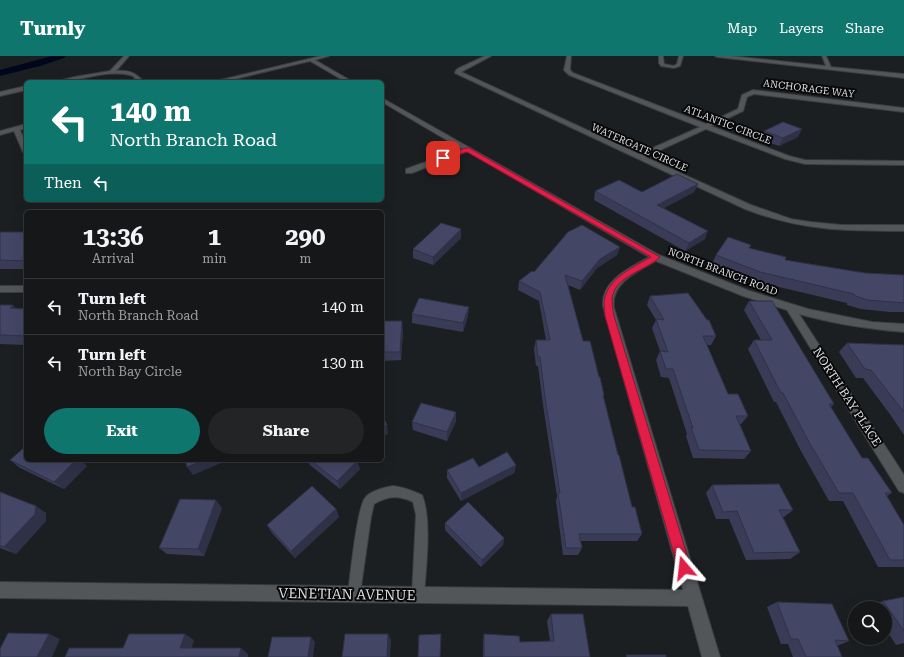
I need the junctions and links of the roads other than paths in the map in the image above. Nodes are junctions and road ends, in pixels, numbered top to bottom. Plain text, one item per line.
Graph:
1 (127, 56) edge
2 (327, 56) edge
3 (489, 56) edge
4 (569, 56) edge
5 (661, 56) edge
6 (681, 56) edge
7 (717, 56) edge
8 (824, 56) edge
9 (737, 57) edge
10 (311, 60) junction
11 (829, 68) junction
12 (111, 73) junction
13 (904, 76) edge
14 (66, 80) edge
15 (139, 80) edge
16 (229, 80) edge
17 (346, 80) edge
18 (24, 88) edge
19 (0, 94) edge
20 (384, 101) edge
21 (904, 110) edge
22 (24, 127) edge
23 (706, 127) junction
24 (16, 129) junction
25 (0, 133) edge
26 (24, 147) edge
27 (467, 149) junction
28 (638, 157) junction
29 (904, 163) edge
30 (409, 171) dead end
31 (904, 228) edge
32 (656, 257) junction
33 (0, 289) edge
34 (24, 289) edge
35 (790, 308) junction
36 (904, 328) edge
37 (904, 487) edge
38 (0, 590) edge
39 (354, 594) junction
40 (418, 595) junction
41 (693, 598) junction
42 (711, 657) edge

1 - 12 street
2 - 10 street
3 - 28 street, WATERGATE CIRCLE
4 - 23 street, ATLANTIC CIRCLE
5 - 6 lane
7 - 9 street
8 - 11 street
9 - 11 street
10 - 16 street
10 - 17 street
11 - 13 street
12 - 14 street
12 - 15 street
18 - 19 street
20 - 27 street, NORTH BRANCH ROAD
21 - 23 street, ANCHORAGE WAY
22 - 24 street
23 - 28 street, ANCHORAGE WAY
23 - 29 street, ATLANTIC CIRCLE
24 - 25 street
24 - 26 street
27 - 30 street
27 - 32 street, NORTH BRANCH ROAD
28 - 31 street, WATERGATE CIRCLE
32 - 35 street, NORTH BRANCH ROAD
32 - 41 street
33 - 34 street
35 - 36 street, NORTH BRANCH ROAD
35 - 37 street, NORTH BAY PLACE
38 - 39 street, VENETIAN AVENUE
39 - 40 street, VENETIAN AVENUE
39 - 40 lane
40 - 41 street, VENETIAN AVENUE
41 - 42 street

